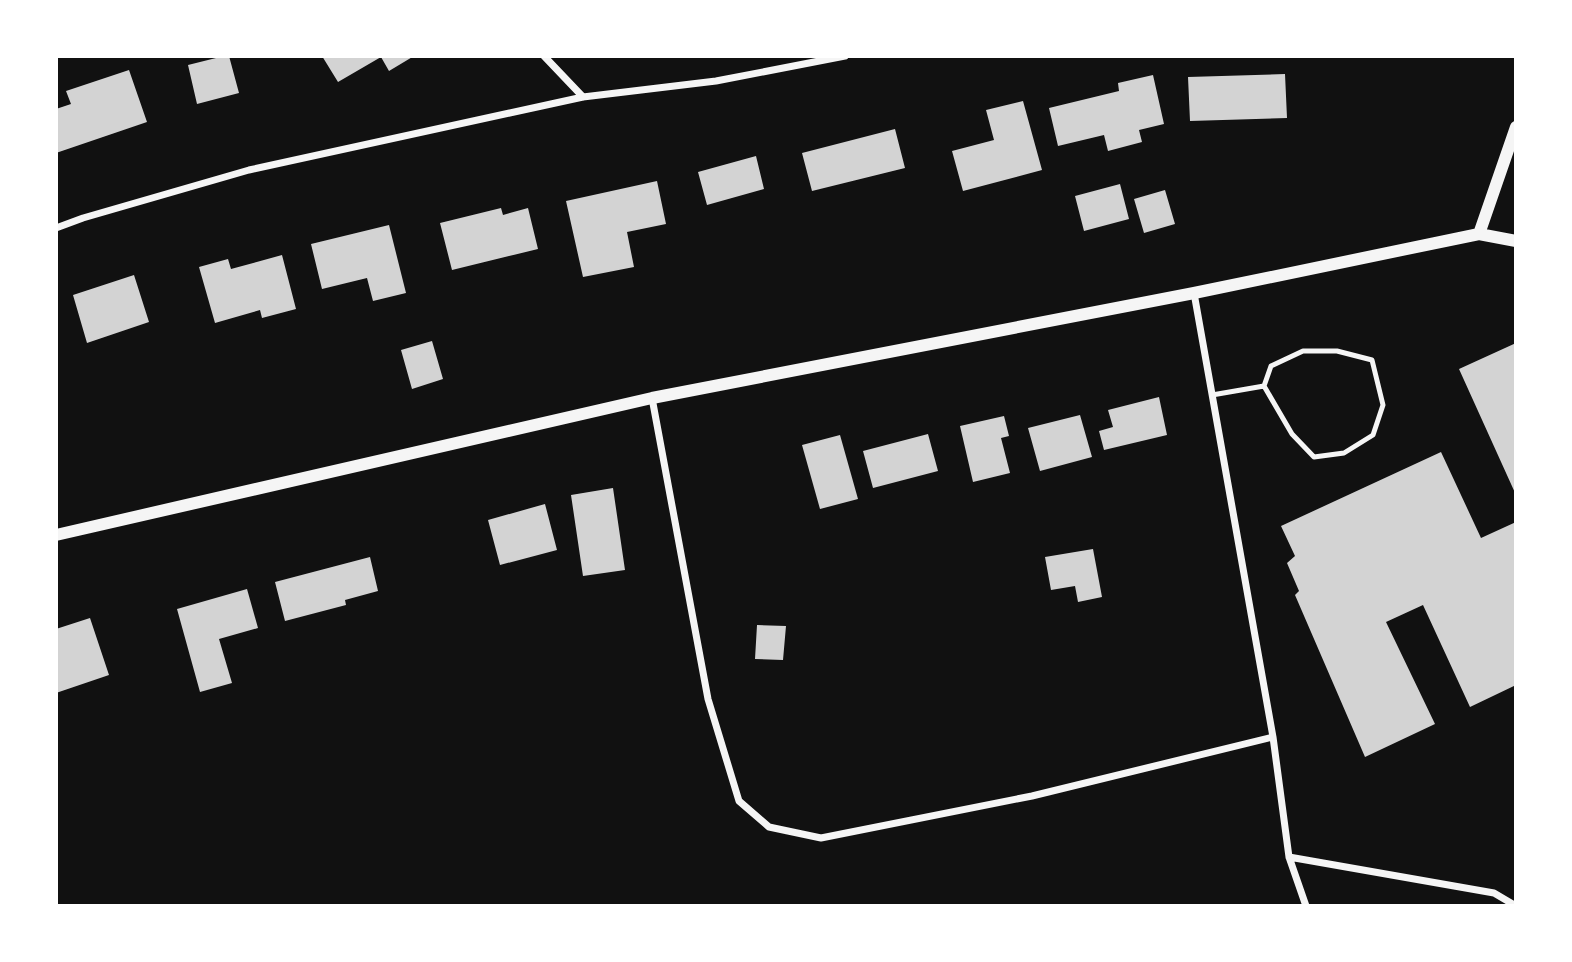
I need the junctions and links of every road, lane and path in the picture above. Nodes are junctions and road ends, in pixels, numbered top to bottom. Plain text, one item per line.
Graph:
1 (544, 56) edge
2 (845, 56) edge
3 (583, 97) junction
4 (1516, 127) edge
5 (56, 228) edge
6 (1479, 234) junction
7 (1516, 241) edge
8 (1194, 293) junction
9 (1264, 386) junction
10 (1212, 395) junction
11 (652, 398) junction
12 (56, 535) edge
13 (1273, 737) junction
14 (1289, 857) junction
15 (1306, 906) edge
16 (1516, 906) edge

1 - 3 street
2 - 3 street
3 - 5 street
4 - 6 street
6 - 7 street
6 - 8 street
8 - 10 street
8 - 11 street
9 - 9 lane
9 - 10 lane
10 - 13 street
11 - 12 street
11 - 13 street
13 - 14 street
14 - 15 street
14 - 16 street

